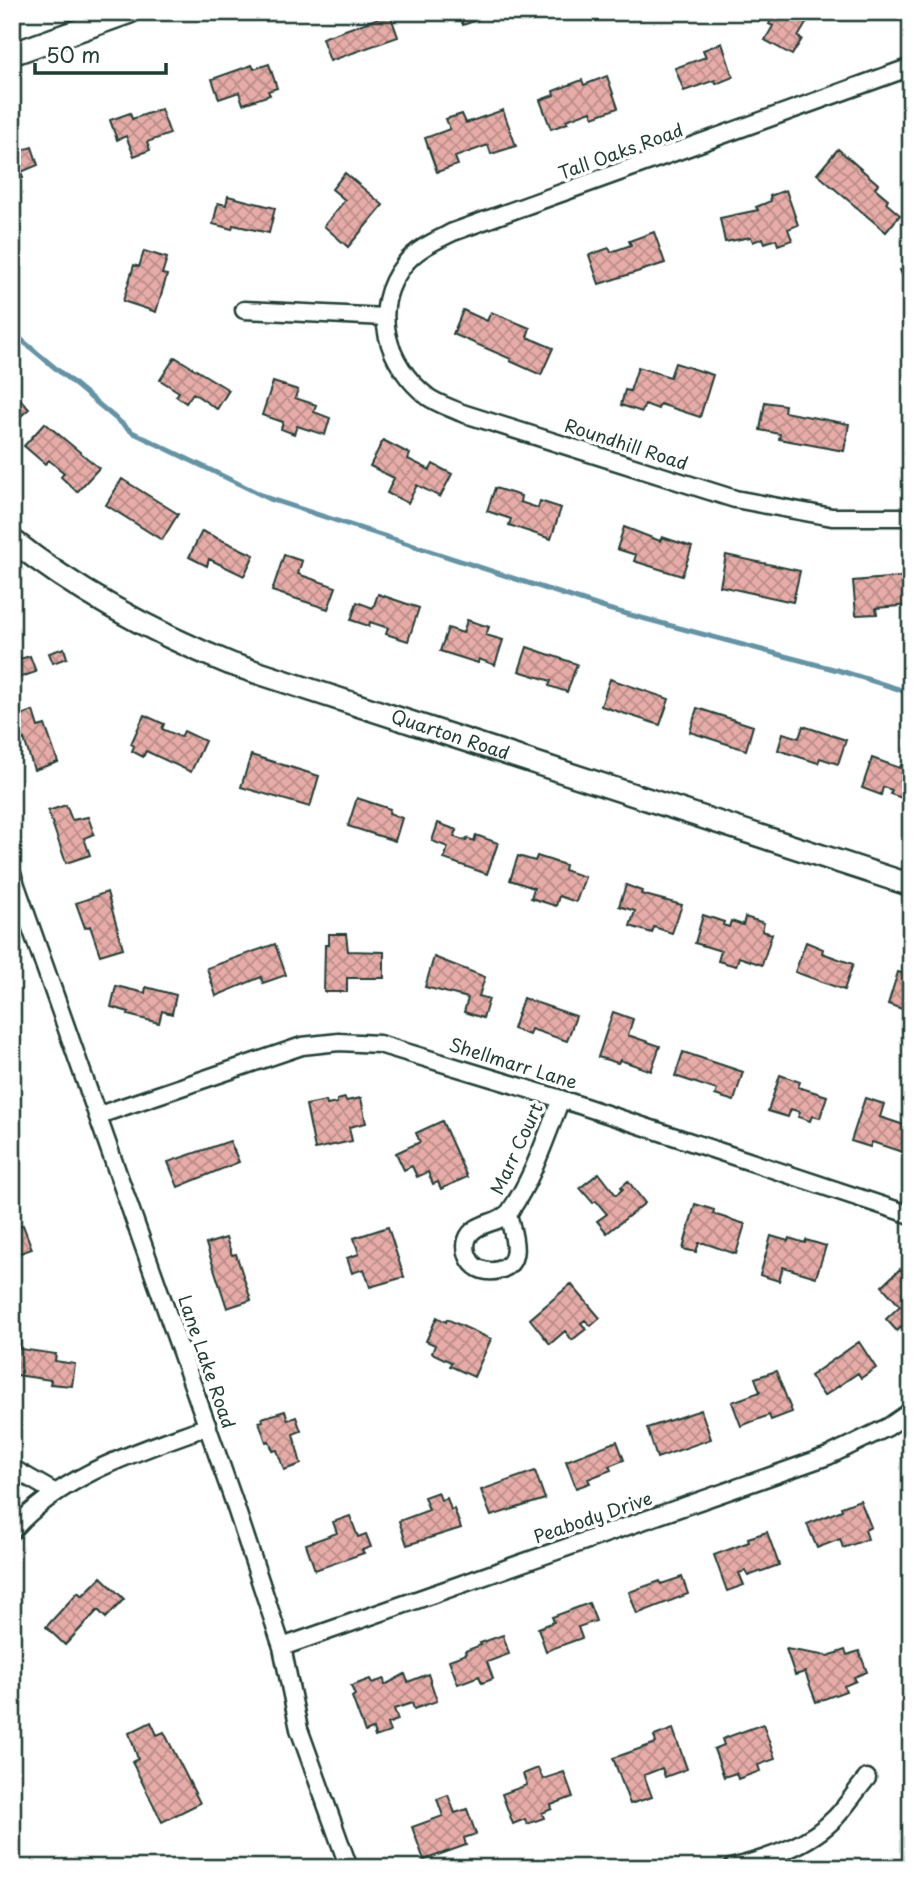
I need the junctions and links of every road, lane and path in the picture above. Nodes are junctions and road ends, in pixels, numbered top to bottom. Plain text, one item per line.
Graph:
1 (119, 14) edge
2 (12, 54) edge
3 (911, 67) edge
4 (244, 310) dead end
5 (385, 317) junction
6 (911, 517) edge
7 (12, 540) edge
8 (12, 874) edge
9 (911, 885) edge
10 (561, 1099) junction
11 (99, 1115) junction
12 (508, 1214) dead end
13 (911, 1216) edge
14 (911, 1411) edge
15 (208, 1426) junction
16 (12, 1468) edge
17 (54, 1492) junction
18 (12, 1531) edge
19 (282, 1647) junction
20 (867, 1778) dead end
21 (349, 1868) edge
22 (731, 1868) edge

1 - 2 street
3 - 5 street, Tall Oaks Road
4 - 5 street
5 - 6 street, Roundhill Road
7 - 9 street, Quarton Road
8 - 11 street, Lane Lake Road
10 - 11 street, Shellmarr Lane
10 - 12 street, Marr Court
10 - 13 street, Shellmarr Lane
11 - 15 street, Lane Lake Road
14 - 19 street, Peabody Drive
15 - 17 street
15 - 19 street, Lane Lake Road
16 - 17 street
17 - 18 street
19 - 21 street, Lane Lake Road
20 - 22 street

